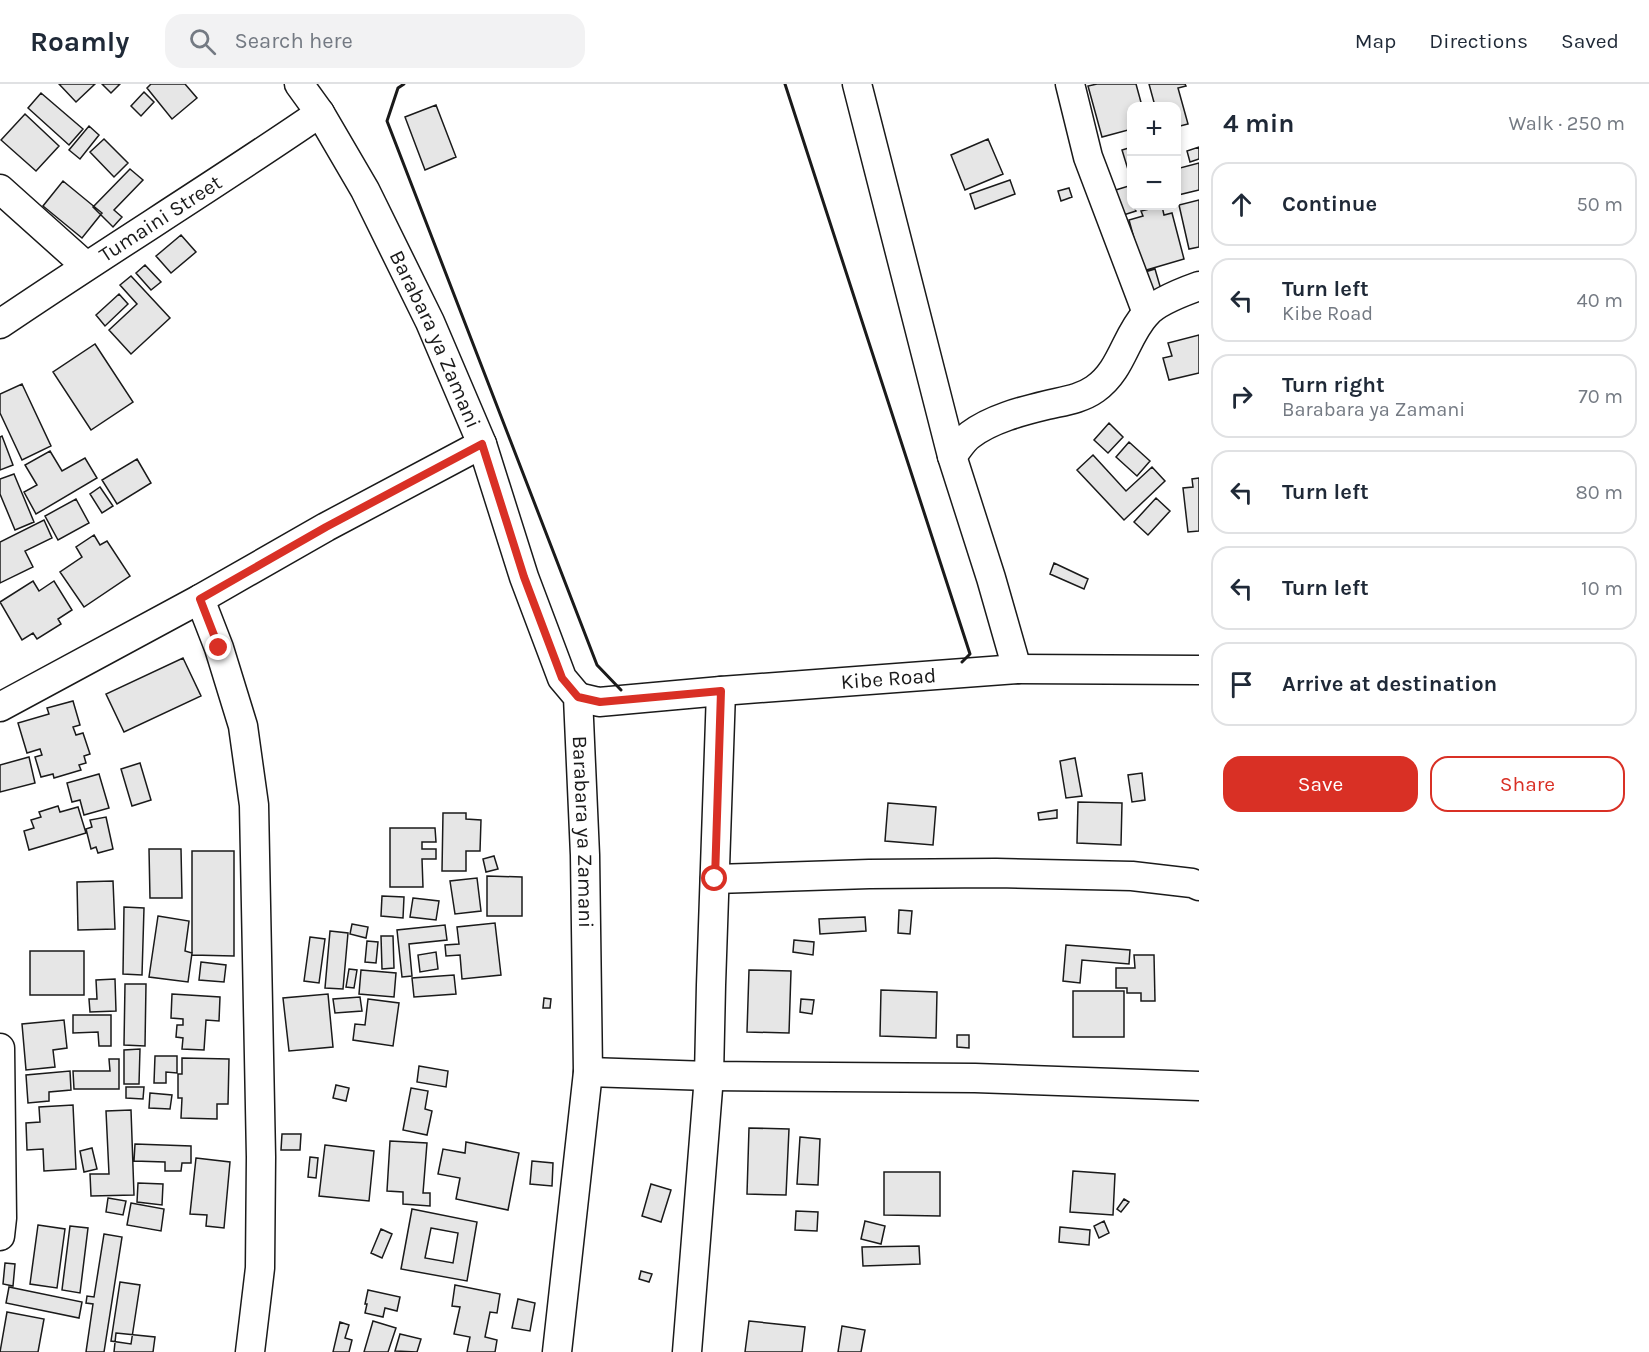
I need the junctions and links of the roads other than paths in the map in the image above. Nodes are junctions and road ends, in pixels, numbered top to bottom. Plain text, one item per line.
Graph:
1 (299, 84) edge
2 (857, 84) edge
3 (1070, 84) edge
4 (320, 112) junction
5 (0, 189) edge
6 (86, 266) junction
7 (1199, 286) edge
8 (1147, 313) junction
9 (0, 324) edge
10 (482, 444) junction
11 (952, 456) junction
12 (200, 599) junction
13 (1017, 669) junction
14 (1199, 670) edge
15 (721, 691) junction
16 (578, 697) junction
17 (0, 707) edge
18 (715, 879) junction
19 (1199, 886) edge
20 (0, 1048) edge
21 (0, 1057) edge
22 (588, 1072) junction
23 (709, 1076) junction
24 (1199, 1086) edge
25 (0, 1236) edge
26 (250, 1352) edge
27 (557, 1352) edge
28 (687, 1352) edge

1 - 4 street, Barabara ya Zamani
2 - 11 street
3 - 8 street
4 - 6 street, Tumaini Street
4 - 10 street, Barabara ya Zamani
5 - 6 street
6 - 9 street, Tumaini Street
7 - 8 street
8 - 11 street
10 - 12 street
10 - 16 street, Barabara ya Zamani
11 - 13 street
12 - 17 street
12 - 26 street
13 - 14 street, Kibe Road
13 - 15 street, Kibe Road
15 - 16 street, Kibe Road
15 - 18 street
16 - 22 street, Barabara ya Zamani
18 - 19 street
18 - 23 street
20 - 21 street
21 - 25 street
22 - 23 street
22 - 27 street, Barabara ya Zamani
23 - 24 street
23 - 28 street

